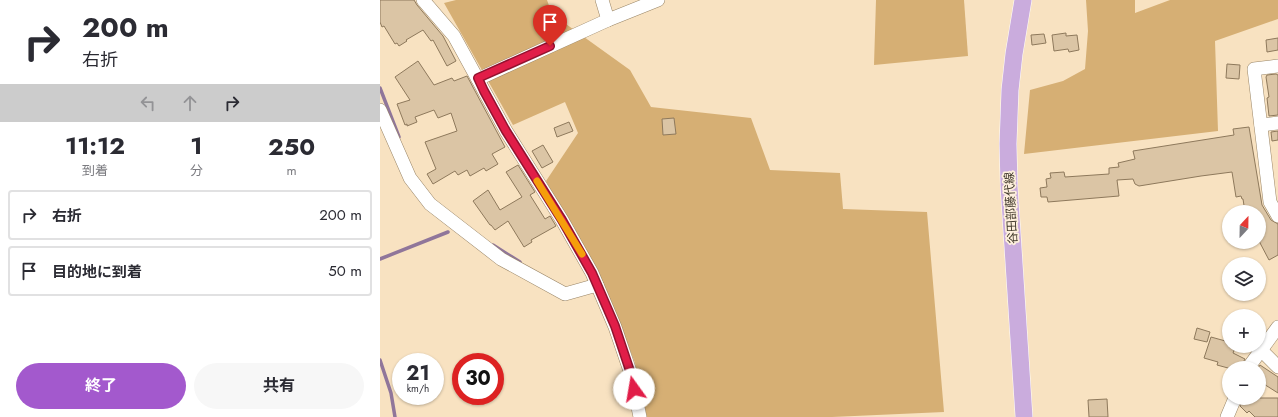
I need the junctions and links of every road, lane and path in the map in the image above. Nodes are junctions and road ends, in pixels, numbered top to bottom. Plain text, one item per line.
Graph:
1 (423, 0) edge
2 (602, 0) edge
3 (658, 0) edge
4 (1022, 0) edge
5 (608, 20) junction
6 (1278, 66) edge
7 (478, 78) junction
8 (380, 110) edge
9 (1278, 123) edge
10 (1261, 125) junction
11 (1273, 179) edge
12 (1278, 216) edge
13 (597, 285) junction
14 (1278, 327) edge
15 (1266, 343) edge
16 (1264, 353) edge
17 (1278, 367) edge
18 (1232, 405) edge
19 (640, 417) edge
20 (1024, 417) edge
21 (1227, 417) edge

1 - 7 street
2 - 5 street
3 - 5 street
4 - 20 main road, 谷田部藤代線
5 - 7 street
6 - 10 street
7 - 13 street
8 - 13 street
9 - 10 street
10 - 11 street
11 - 12 street
13 - 19 street
14 - 15 street
16 - 17 street
18 - 21 street

